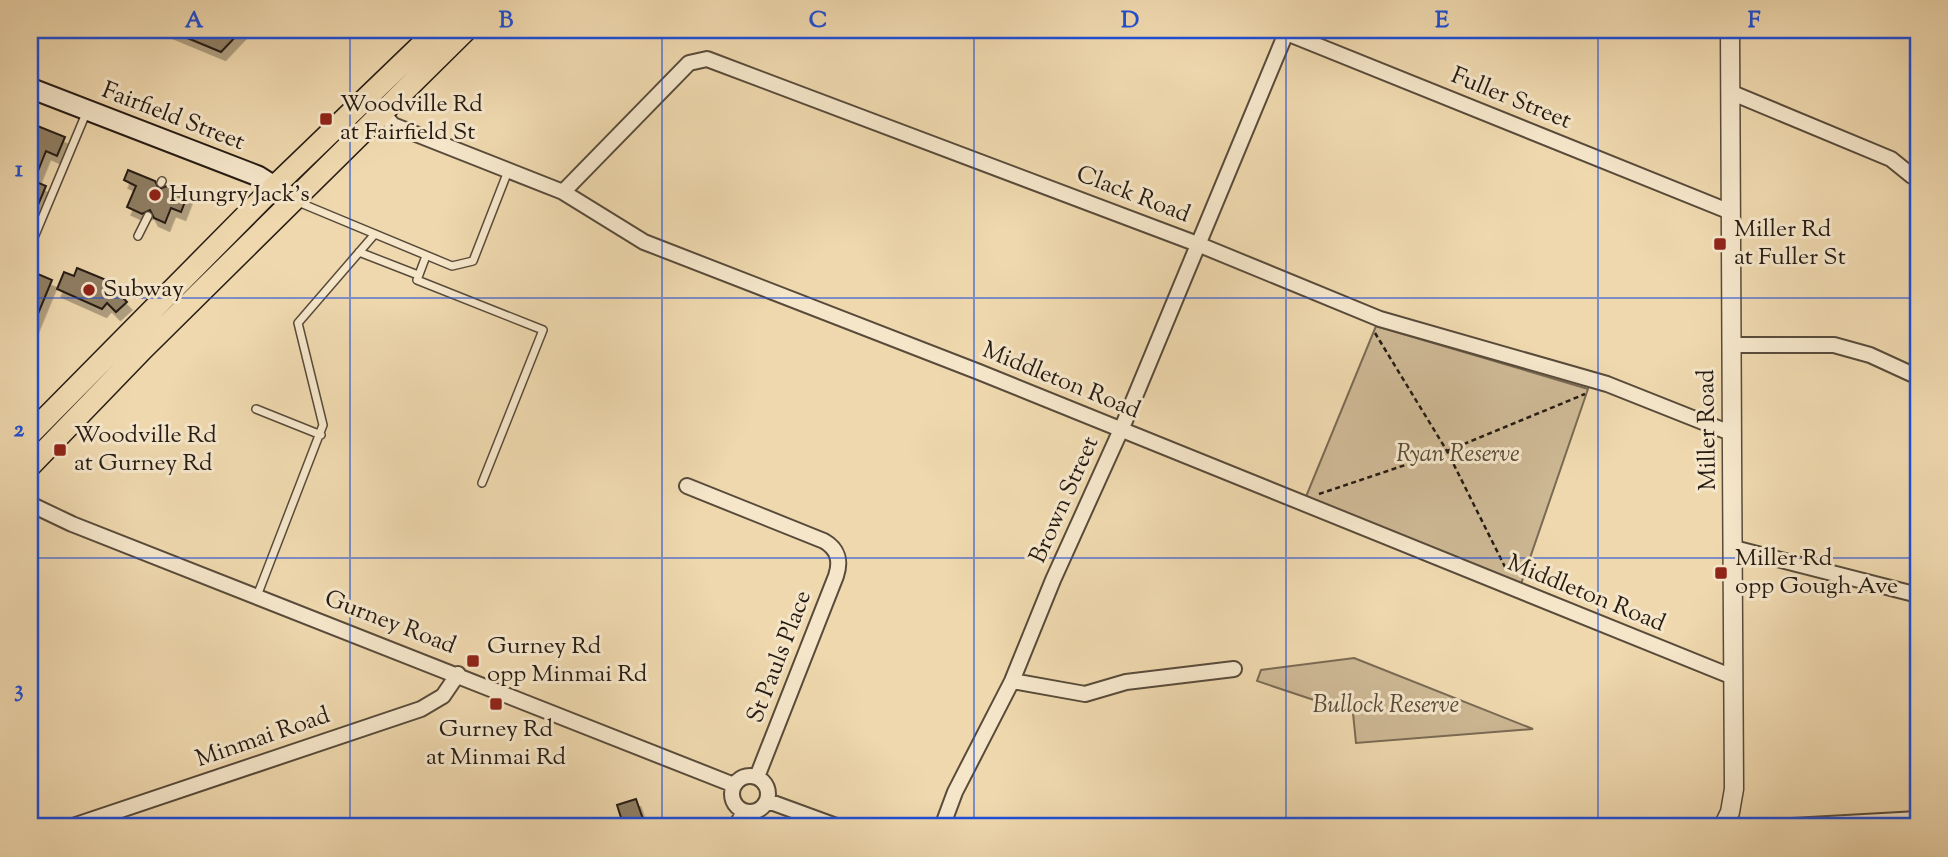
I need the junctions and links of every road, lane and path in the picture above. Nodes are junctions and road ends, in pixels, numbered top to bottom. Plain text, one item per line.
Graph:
1 (437, 30) edge
2 (466, 30) edge
3 (1730, 30) edge
4 (1282, 31) edge
5 (30, 88) edge
6 (1730, 92) junction
7 (87, 111) junction
8 (381, 111) junction
9 (509, 170) junction
10 (1912, 176) dead end
11 (275, 186) junction
12 (563, 192) junction
13 (294, 200) junction
14 (1728, 212) junction
15 (148, 216) dead end
16 (374, 235) junction
17 (138, 236) dead end
18 (1200, 245) junction
19 (30, 247) edge
20 (359, 252) junction
21 (426, 256) junction
22 (418, 275) junction
23 (1363, 312) junction
24 (1732, 345) junction
25 (1918, 377) edge
26 (1607, 384) junction
27 (256, 409) dead end
28 (1121, 430) junction
29 (1733, 433) junction
30 (30, 434) edge
31 (321, 435) junction
32 (1447, 452) junction
33 (30, 466) edge
34 (482, 483) dead end
35 (687, 486) dead end
36 (1298, 502) junction
37 (30, 504) edge
38 (1734, 548) junction
39 (1517, 590) junction
40 (1918, 595) edge
41 (257, 596) junction
42 (1234, 669) dead end
43 (458, 674) junction
44 (1733, 677) junction
45 (1012, 681) junction
46 (757, 777) junction
47 (734, 785) junction
48 (768, 801) junction
49 (744, 811) junction
50 (1912, 822) edge
51 (1724, 825) edge
52 (1823, 826) edge
53 (70, 827) edge
54 (736, 827) edge
55 (839, 827) edge
56 (942, 827) edge
57 (1745, 827) edge
58 (1772, 827) edge

1 - 11 main road
2 - 8 main road
3 - 6 street, Miller Road
4 - 14 street, Fuller Street
4 - 18 street, Brown Street
5 - 7 main road, Fairfield Street
6 - 10 street
6 - 14 street, Miller Road
7 - 11 main road, Fairfield Street
7 - 19 lane
8 - 9 street, Middleton Road
8 - 13 main road
9 - 12 street, Middleton Road
9 - 21 lane
11 - 13 main road, Fairfield Street
11 - 30 main road
12 - 18 street, Clack Road
12 - 28 street, Middleton Road
13 - 16 lane
13 - 33 main road
14 - 24 street, Miller Road
15 - 17 lane
16 - 20 lane
16 - 21 lane
18 - 23 street, Clack Road
18 - 28 street, Brown Street
20 - 22 lane
20 - 31 lane
21 - 22 lane
22 - 34 lane
23 - 26 street, Clack Road
23 - 32 path
24 - 25 street
24 - 29 street, Miller Road
26 - 29 street, Clack Road
26 - 32 path
27 - 31 lane
28 - 36 street, Middleton Road
28 - 45 street, Brown Street
29 - 38 street, Miller Road
31 - 41 lane
32 - 36 path
32 - 39 path
35 - 46 street, St Pauls Place
36 - 39 street, Middleton Road
37 - 41 street, Gurney Road
38 - 40 street
38 - 44 street, Miller Road
39 - 44 street, Middleton Road
41 - 43 street, Gurney Road
42 - 45 street
43 - 47 street, Gurney Road
43 - 53 street, Minmai Road
44 - 51 street, Miller Road
45 - 56 street, Brown Street
46 - 47 street
46 - 48 street
47 - 49 street
48 - 49 street
48 - 55 street
49 - 54 street
50 - 52 street
51 - 57 street
52 - 58 street

